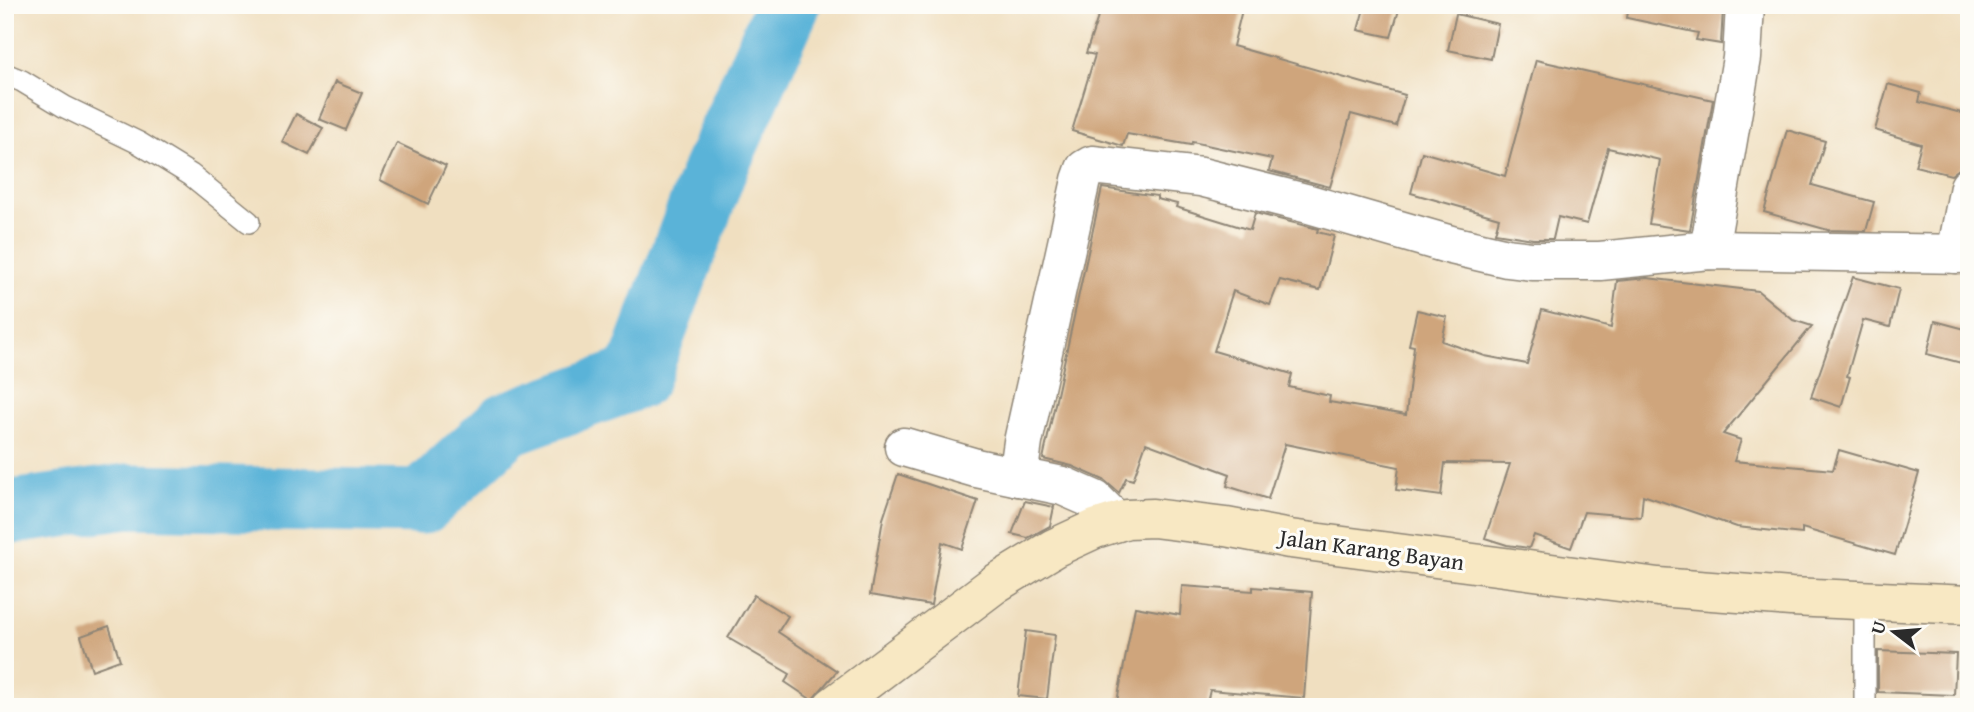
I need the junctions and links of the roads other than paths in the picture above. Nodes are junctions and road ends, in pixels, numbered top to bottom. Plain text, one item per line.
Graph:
1 (1745, 5) edge
2 (5, 74) edge
3 (1969, 187) edge
4 (249, 222) dead end
5 (1709, 250) junction
6 (1962, 254) edge
7 (904, 447) dead end
8 (1018, 477) junction
9 (1117, 522) junction
10 (1865, 601) junction
11 (1969, 606) edge
12 (832, 707) edge
13 (1864, 707) edge

1 - 5 street
2 - 4 lane
3 - 6 street
5 - 6 street
5 - 8 street
7 - 8 street
8 - 9 street
9 - 10 street, Jalan Karang Bayan
9 - 12 street, Jalan Karang Bayan
10 - 11 street, Jalan Karang Bayan
10 - 13 lane

